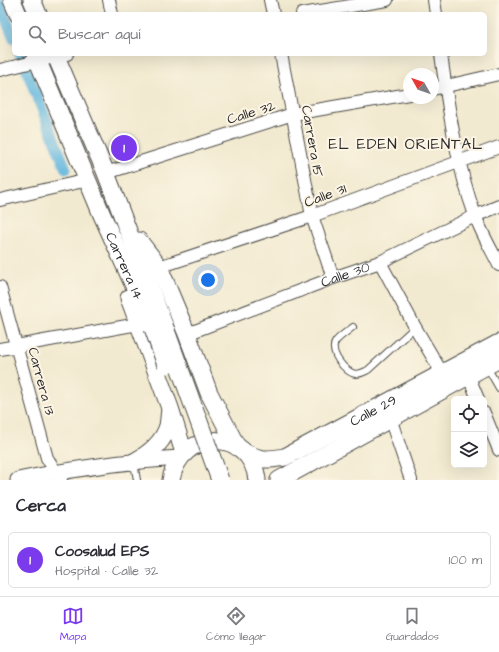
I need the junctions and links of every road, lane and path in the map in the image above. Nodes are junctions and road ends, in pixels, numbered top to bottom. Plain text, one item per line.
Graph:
1 (12, 0) edge
2 (32, 0) edge
3 (109, 0) edge
4 (270, 0) edge
5 (387, 0) edge
6 (434, 0) edge
7 (17, 12) edge
8 (37, 12) edge
9 (112, 12) edge
10 (273, 12) edge
11 (314, 12) edge
12 (436, 12) edge
13 (53, 56) edge
14 (59, 56) edge
15 (281, 56) edge
16 (441, 56) edge
17 (34, 59) edge
18 (1, 70) edge
19 (499, 74) edge
20 (446, 87) junction
21 (439, 88) edge
22 (403, 95) edge
23 (293, 114) junction
24 (499, 147) edge
25 (460, 162) junction
26 (106, 173) junction
27 (88, 180) junction
28 (0, 200) edge
29 (499, 206) edge
30 (312, 216) junction
31 (475, 216) junction
32 (126, 224) junction
33 (380, 262) junction
34 (499, 265) edge
35 (159, 267) junction
36 (334, 278) junction
37 (0, 287) edge
38 (152, 325) junction
39 (353, 327) dead end
40 (414, 327) junction
41 (187, 334) junction
42 (499, 343) edge
43 (17, 346) junction
44 (0, 349) edge
45 (493, 362) edge
46 (442, 373) junction
47 (468, 375) junction
48 (497, 380) edge
49 (499, 388) edge
50 (477, 396) edge
51 (170, 408) junction
52 (390, 418) junction
53 (487, 421) edge
54 (241, 450) junction
55 (499, 450) edge
56 (182, 455) junction
57 (134, 462) junction
58 (59, 476) edge
59 (286, 478) edge
60 (18, 480) edge
61 (137, 480) edge
62 (172, 480) edge
63 (208, 480) edge
64 (220, 480) edge
65 (256, 480) edge
66 (411, 480) edge

1 - 7 main road
2 - 8 main road
3 - 9 street
4 - 10 street
5 - 11 street
6 - 12 street
13 - 17 street
14 - 26 main road, Carrera 14
15 - 23 street, Carrera 15
16 - 20 street
17 - 18 street
17 - 27 main road, Carrera 14
19 - 20 street
20 - 21 street
20 - 25 street
22 - 23 street, Calle 32
23 - 26 street, Calle 32
23 - 30 street, Carrera 15
24 - 25 street, Calle 31
25 - 30 street, Calle 31
25 - 31 street
26 - 32 main road, Carrera 14
27 - 28 street
27 - 38 main road, Carrera 14
29 - 31 street, Calle 30
30 - 35 street, Calle 31
30 - 36 street, Carrera 15
31 - 33 street, Calle 30
31 - 34 street
32 - 35 main road
32 - 38 main road, Carrera 14
33 - 36 street, Calle 30
33 - 40 street
35 - 41 main road
36 - 41 street, Calle 30
37 - 43 street, Carrera 13
38 - 43 street
38 - 51 main road
38 - 63 main road, Carrera 14, bridge
38 - 64 main road, Carrera 14, bridge
39 - 40 lane
40 - 46 street
41 - 54 main road
42 - 46 main road, Calle 29
43 - 44 street
43 - 58 street, Carrera 13
45 - 47 main road, Calle 29
45 - 48 lane
46 - 54 main road, Calle 29
47 - 50 street
47 - 52 main road, Calle 29
48 - 49 lane
51 - 56 main road
51 - 57 main road
52 - 59 main road, Calle 29
52 - 66 street
53 - 55 street
54 - 56 main road, Calle 29
54 - 65 main road
56 - 57 street
56 - 62 main road
57 - 58 street
57 - 61 lane
58 - 60 street

